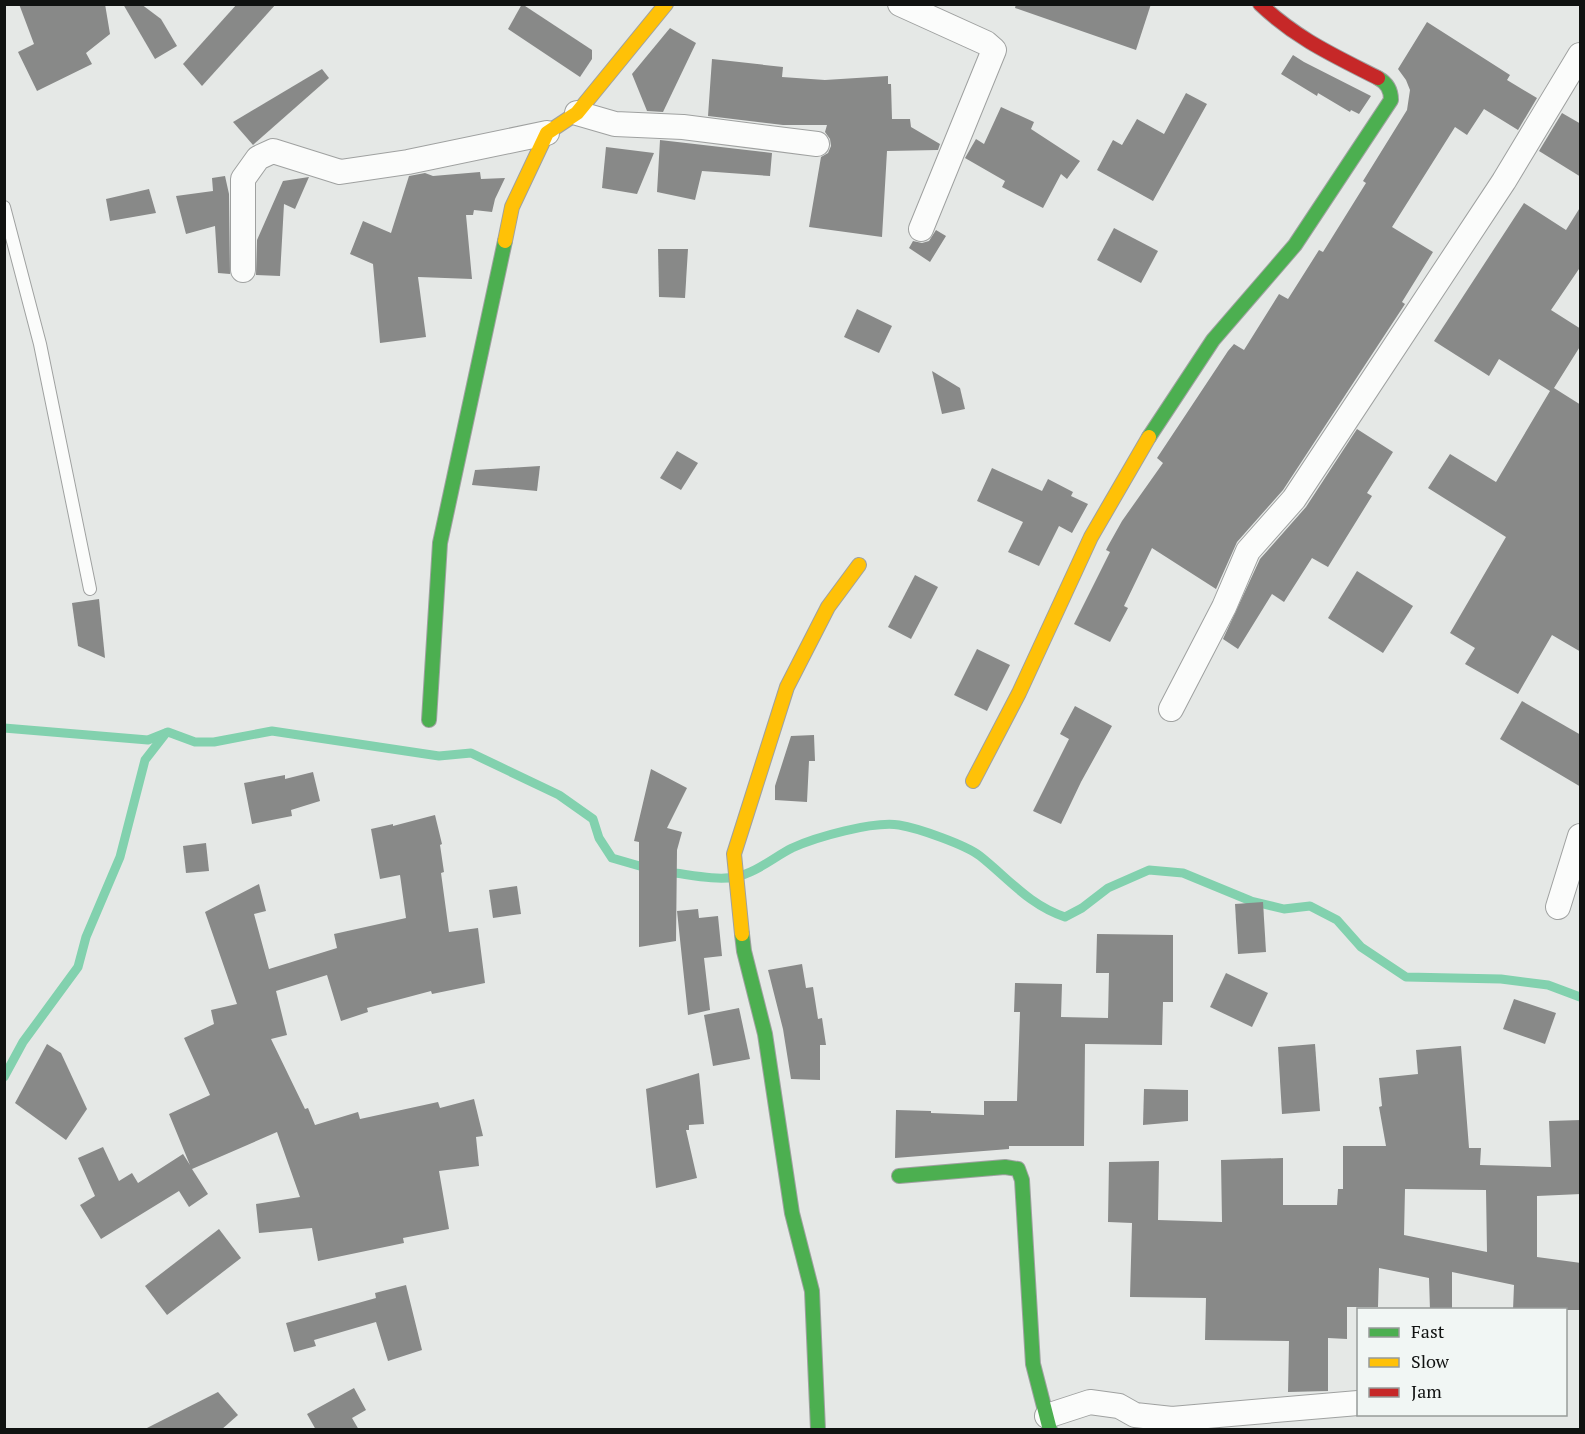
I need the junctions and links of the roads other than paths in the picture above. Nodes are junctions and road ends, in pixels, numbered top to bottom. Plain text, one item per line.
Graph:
1 (666, 4) edge
2 (900, 4) edge
3 (1260, 4) edge
4 (1581, 55) edge
5 (577, 113) junction
6 (547, 133) junction
7 (817, 144) dead end
8 (4, 207) edge
9 (921, 229) dead end
10 (243, 270) dead end
11 (859, 565) dead end
12 (90, 589) dead end
13 (1171, 709) dead end
14 (429, 720) dead end
15 (973, 781) dead end
16 (1581, 836) edge
17 (1558, 907) dead end
18 (899, 1176) dead end
19 (1357, 1403) edge
20 (1049, 1423) edge
21 (819, 1430) edge

1 - 5 street
2 - 9 street
3 - 15 street
4 - 13 street
5 - 6 street
5 - 7 street
6 - 10 street
6 - 14 street
8 - 12 lane
11 - 21 street
16 - 17 street
18 - 20 street
19 - 20 street

